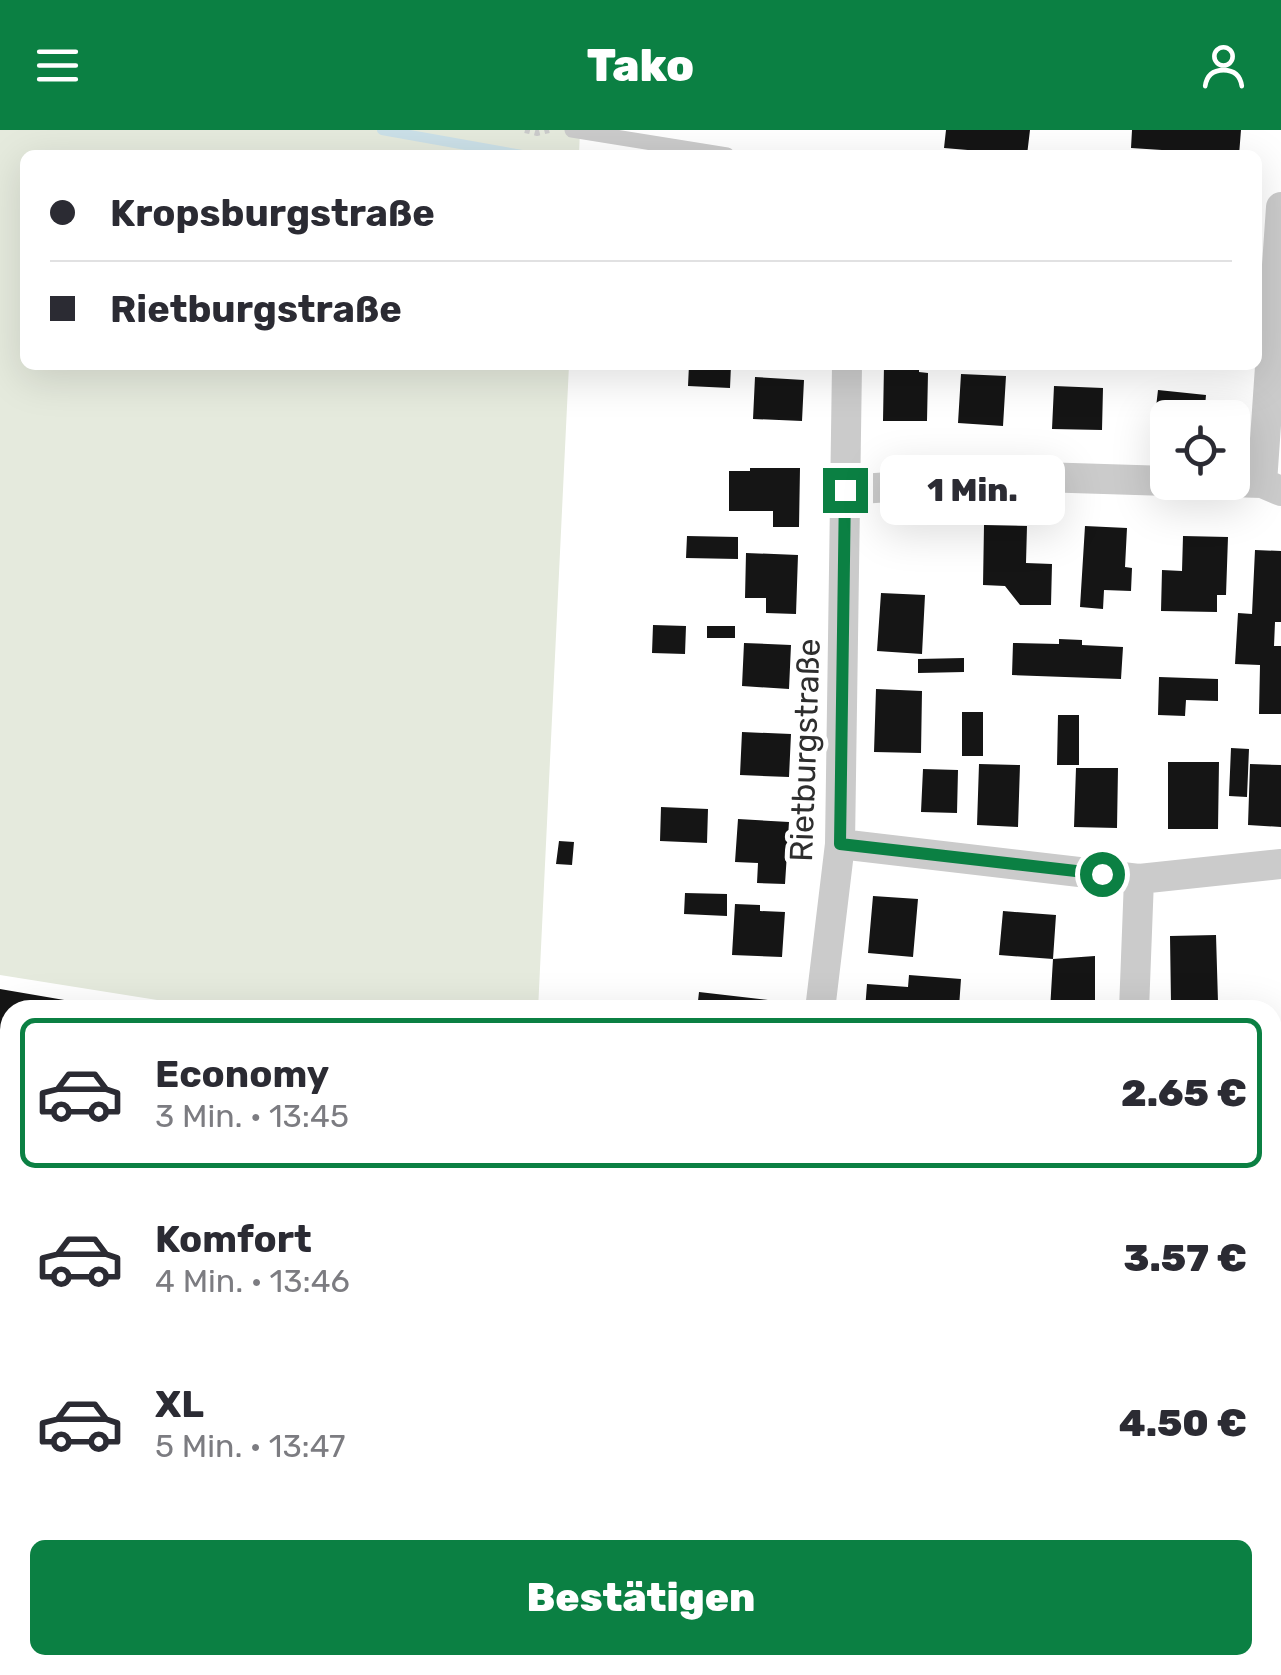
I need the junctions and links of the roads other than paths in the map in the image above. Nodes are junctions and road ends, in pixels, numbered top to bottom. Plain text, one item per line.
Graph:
1 (572, 130) edge
2 (696, 150) edge
3 (1281, 208) edge
4 (847, 370) edge
5 (1150, 480) edge
6 (1272, 487) edge
7 (845, 490) junction
8 (840, 844) junction
9 (1281, 864) edge
10 (1139, 879) junction
11 (821, 1000) edge
12 (1134, 1000) edge

1 - 2 lane
3 - 6 street
4 - 7 street, Rietburgstraße
5 - 7 street
7 - 8 street, Rietburgstraße
8 - 10 street
8 - 11 street, Rietburgstraße
9 - 10 street
10 - 12 street

